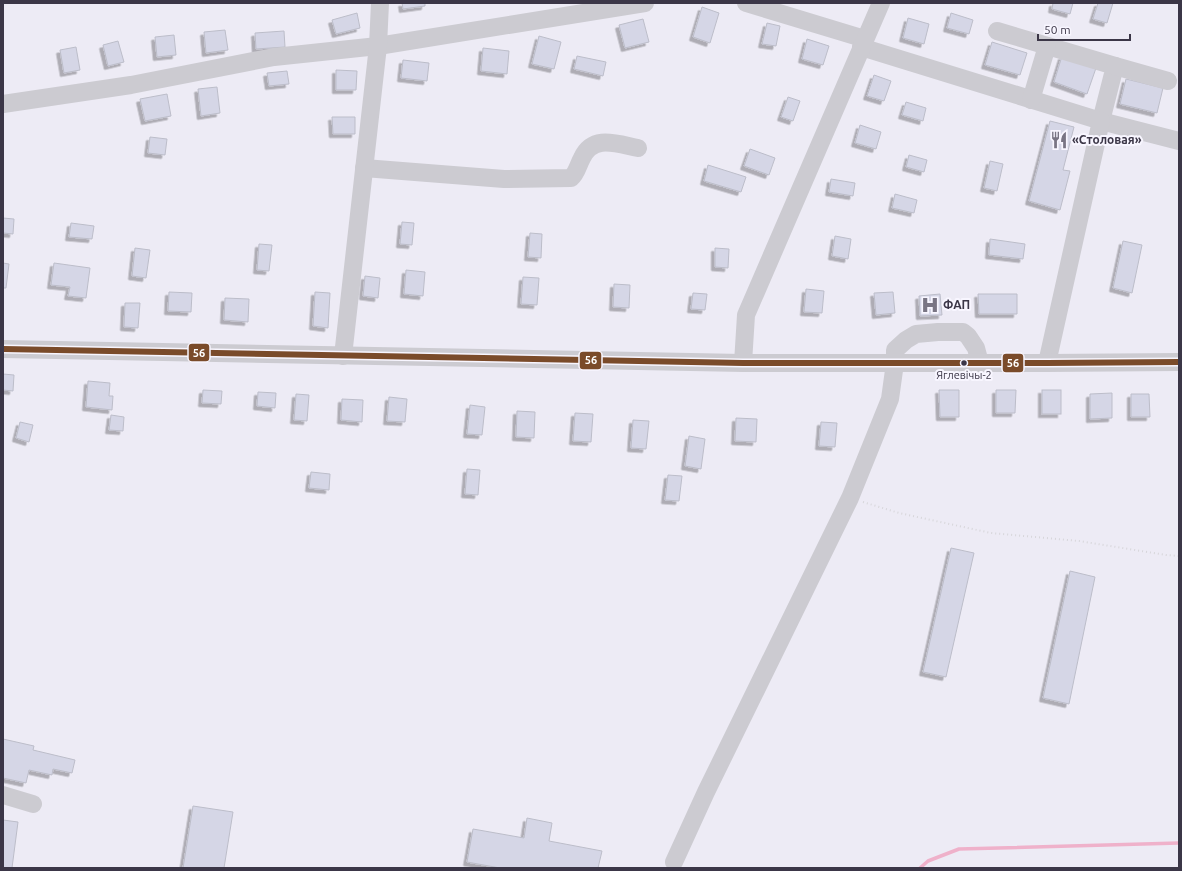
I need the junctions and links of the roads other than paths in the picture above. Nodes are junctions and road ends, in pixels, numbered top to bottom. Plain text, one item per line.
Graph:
1 (380, 3) edge
2 (645, 3) edge
3 (746, 3) edge
4 (881, 3) edge
5 (997, 31) dead end
6 (863, 43) junction
7 (378, 46) junction
8 (1047, 46) junction
9 (1114, 66) junction
10 (1168, 81) dead end
11 (1032, 100) junction
12 (3, 104) edge
13 (1101, 121) junction
14 (1179, 141) edge
15 (638, 148) dead end
16 (364, 168) junction
17 (3, 349) edge
18 (343, 356) junction
19 (1179, 362) edge
20 (743, 363) junction
21 (895, 363) junction
22 (980, 363) junction
23 (1047, 364) junction
24 (3, 795) edge
25 (33, 804) dead end
26 (674, 862) dead end

1 - 7 street
2 - 7 street
3 - 6 street
4 - 6 street
5 - 8 street
6 - 11 street
6 - 20 street
7 - 12 street
7 - 16 street
8 - 9 street
8 - 11 street
9 - 10 street
9 - 13 street
11 - 13 street
13 - 14 street
13 - 23 street
15 - 16 street
16 - 18 street
17 - 18 street
18 - 20 street
19 - 23 street
20 - 21 street
21 - 22 street
21 - 22 street
21 - 26 street
22 - 23 street
24 - 25 street

